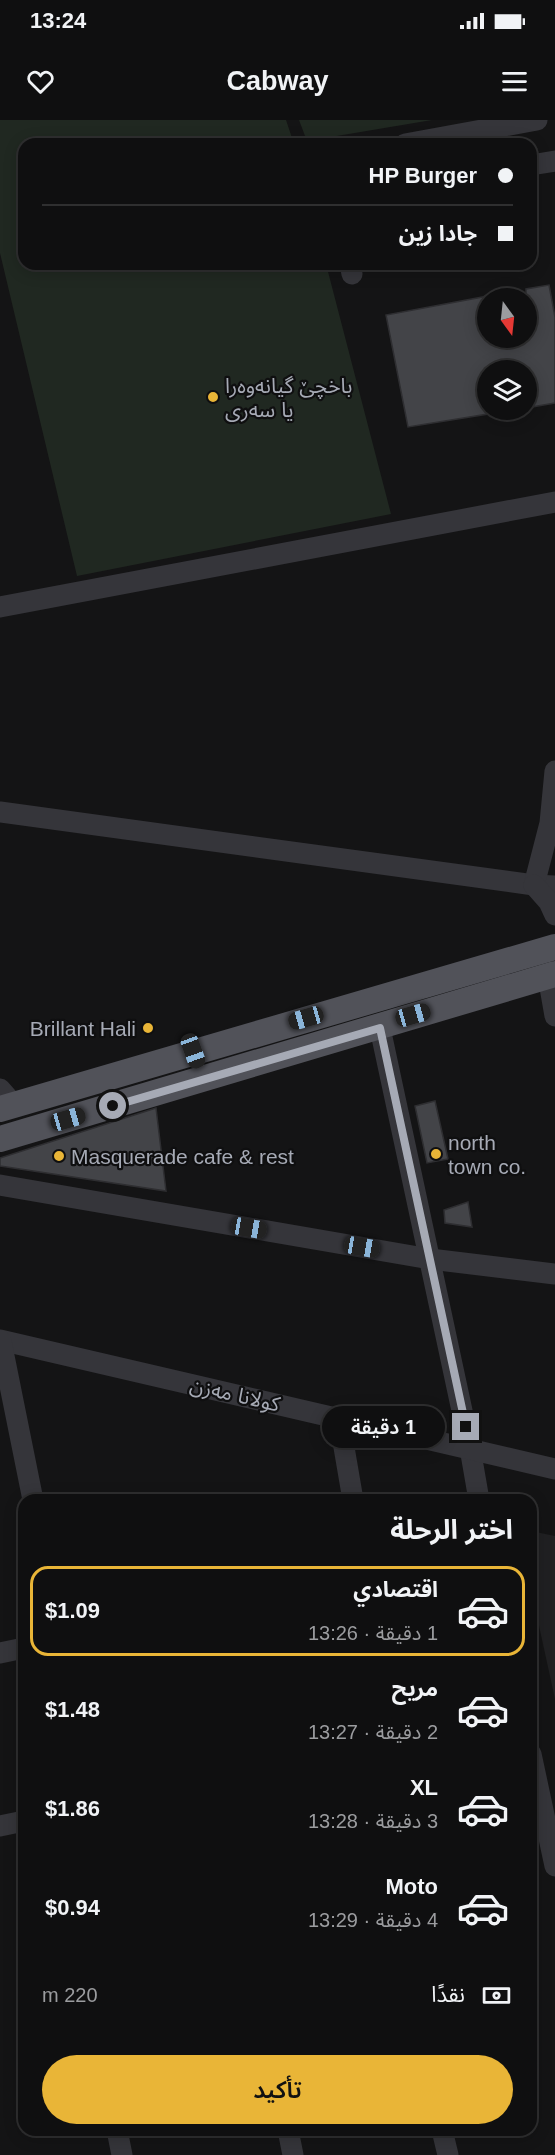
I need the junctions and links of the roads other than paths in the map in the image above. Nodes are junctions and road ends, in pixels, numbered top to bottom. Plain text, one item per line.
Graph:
1 (537, 120) edge
2 (478, 137) edge
3 (555, 160) edge
4 (537, 164) edge
5 (555, 502) edge
6 (0, 607) edge
7 (555, 771) edge
8 (0, 812) edge
9 (545, 885) edge
10 (555, 915) edge
11 (555, 934) edge
12 (555, 947) edge
13 (551, 975) edge
14 (555, 1016) edge
15 (380, 1028) junction
16 (193, 1051) junction
17 (203, 1080) junction
18 (5, 1101) edge
19 (0, 1139) edge
20 (0, 1185) edge
21 (430, 1259) junction
22 (555, 1274) edge
23 (1, 1340) edge
24 (339, 1418) junction
25 (470, 1448) junction
26 (555, 1469) edge
27 (32, 1494) edge
28 (352, 1494) edge
29 (478, 1494) edge
30 (18, 1649) edge
31 (0, 1653) edge
32 (537, 1782) edge
33 (18, 1822) edge
34 (0, 1826) edge
35 (555, 1866) edge
36 (118, 2136) edge
37 (289, 2136) edge
38 (443, 2136) edge
39 (122, 2155) edge
40 (293, 2155) edge
41 (448, 2155) edge

1 - 2 street
3 - 4 street
5 - 6 street
7 - 9 street
8 - 9 street
9 - 10 street
11 - 12 street
12 - 16 main road
13 - 14 street
13 - 15 main road
15 - 17 main road
15 - 21 street
16 - 17 main road
16 - 18 main road
17 - 19 main road
20 - 21 street
21 - 22 street
21 - 25 street
23 - 24 street, کولانا مەزن
23 - 27 street
24 - 25 street, کولانا مەزن
24 - 28 street
25 - 26 street, کولانا مەزن
25 - 29 street
30 - 31 street
32 - 35 street
33 - 34 street
36 - 39 street
37 - 40 street
38 - 41 street

